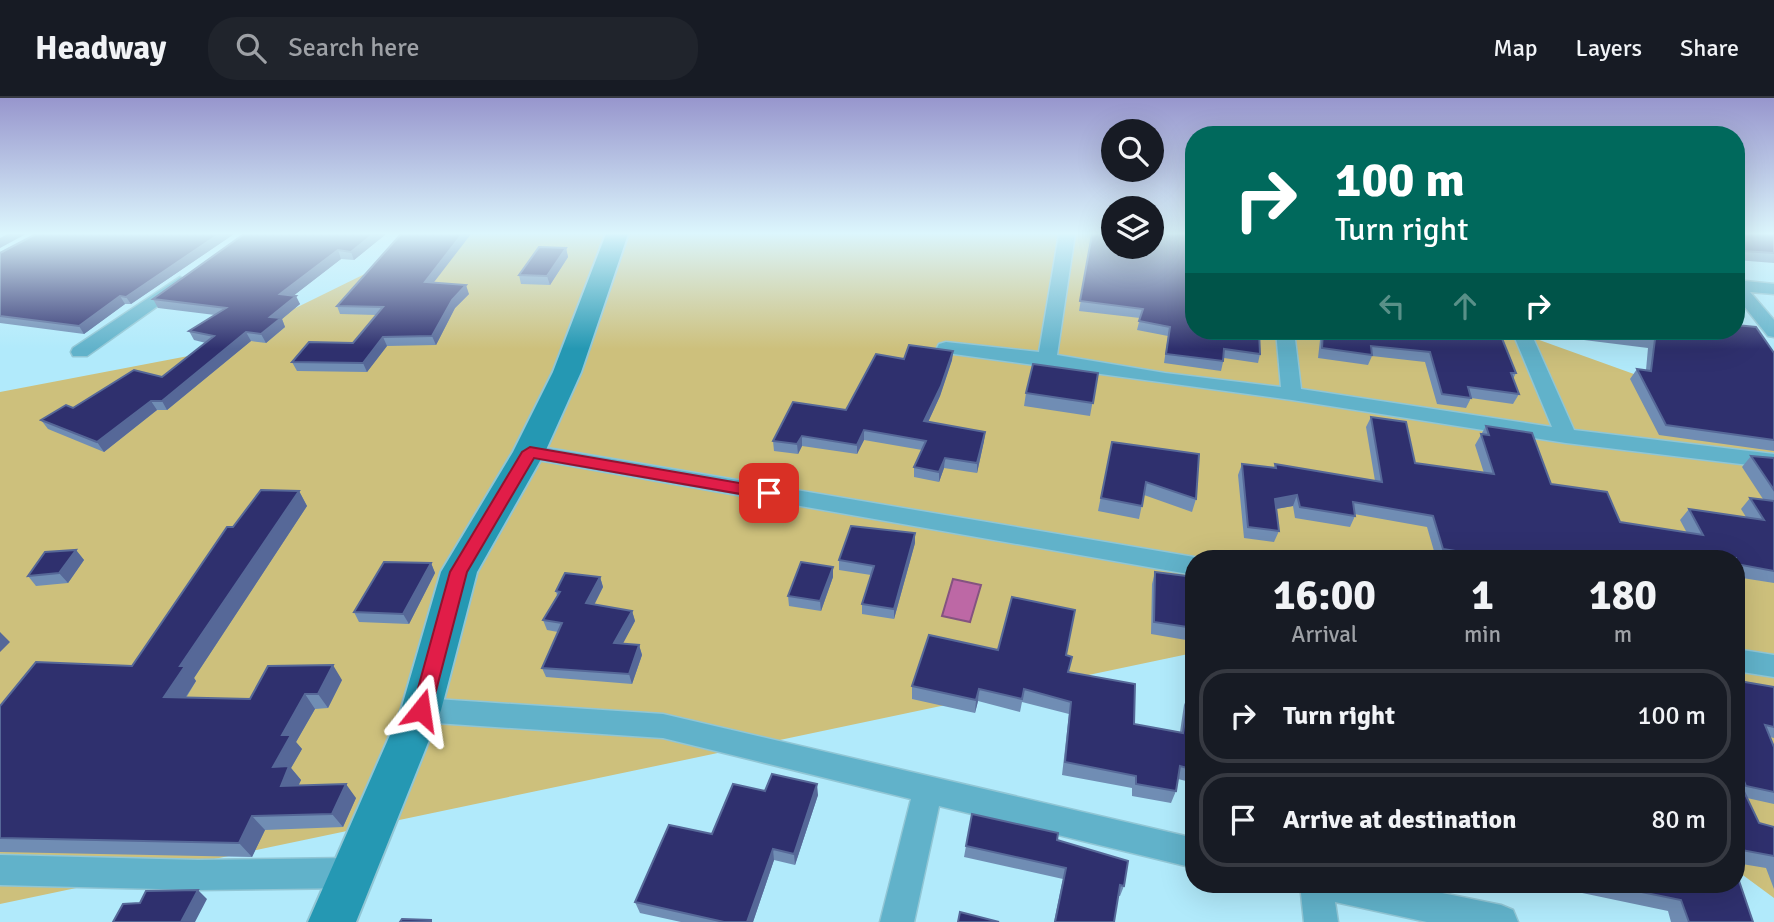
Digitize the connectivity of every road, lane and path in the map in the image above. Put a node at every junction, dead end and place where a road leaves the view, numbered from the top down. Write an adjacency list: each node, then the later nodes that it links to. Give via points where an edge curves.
1 (603, 272): 15 (street, via 567,373)
2 (1061, 272): 12 (street)
3 (192, 273): 11 (street)
4 (1745, 286): 5 (street)
5 (1774, 289)
6 (1745, 296): 7 (street)
7 (1774, 332)
8 (1286, 340): 13 (street)
9 (1525, 340): 14 (street)
10 (946, 348): 12 (street)
11 (79, 352)
12 (1046, 359): 13 (street)
13 (1292, 394): 14 (street)
14 (1566, 436): 16 (street)
15 (530, 452): 17 (street); 20 (street, via 459,572)
16 (1774, 461)
17 (1185, 564)
18 (1745, 661): 19 (street)
19 (1774, 666)
20 (421, 710): 21 (street, via 663,726); 24 (street)
21 (928, 790): 22 (street); 28 (street)
22 (1185, 851)
23 (0, 870): 24 (street)
24 (353, 873): 27 (street)
25 (1317, 893): 29 (street)
26 (1367, 893): 30 (street)
27 (332, 922)
28 (897, 922)
29 (1321, 922)
30 (1501, 922)

